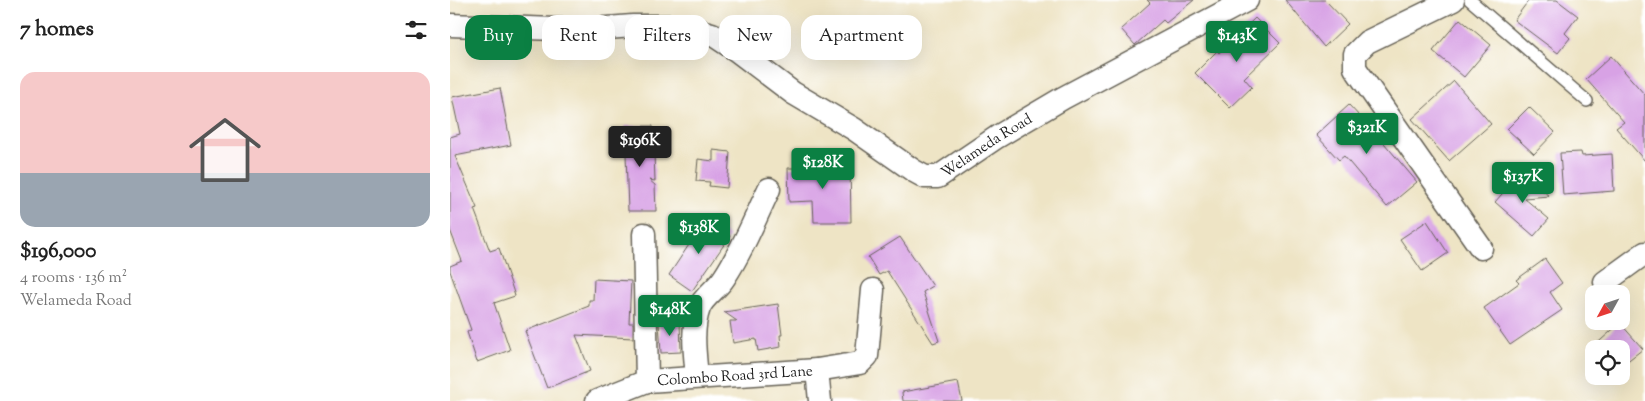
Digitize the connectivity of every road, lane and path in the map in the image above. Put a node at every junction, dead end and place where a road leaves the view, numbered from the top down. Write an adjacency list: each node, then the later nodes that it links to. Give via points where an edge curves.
1 (1247, 0): 4 (street, Welameda Road, via 1047,108 938,177 925,177 914,171 854,129 794,93 712,34 683,26 580,30)
2 (1453, 0): 8 (street, via 1367,42 1355,54 1355,68)
3 (1470, 0): 5 (lane)
4 (450, 25)
5 (1587, 101)
6 (769, 189): 13 (street, via 723,280 700,306 694,344)
7 (644, 234): 14 (street)
8 (1481, 248)
9 (1645, 253): 10 (street)
10 (1605, 282)
11 (873, 290): 12 (street, via 867,356 860,363)
12 (817, 370): 13 (street, Colombo Road 3rd Lane); 16 (street, Colombo Road 3rd Lane)
13 (697, 377): 14 (street, Colombo Road 3rd Lane)
14 (647, 381): 15 (street, Colombo Road 3rd Lane)
15 (597, 401)
16 (820, 401)

